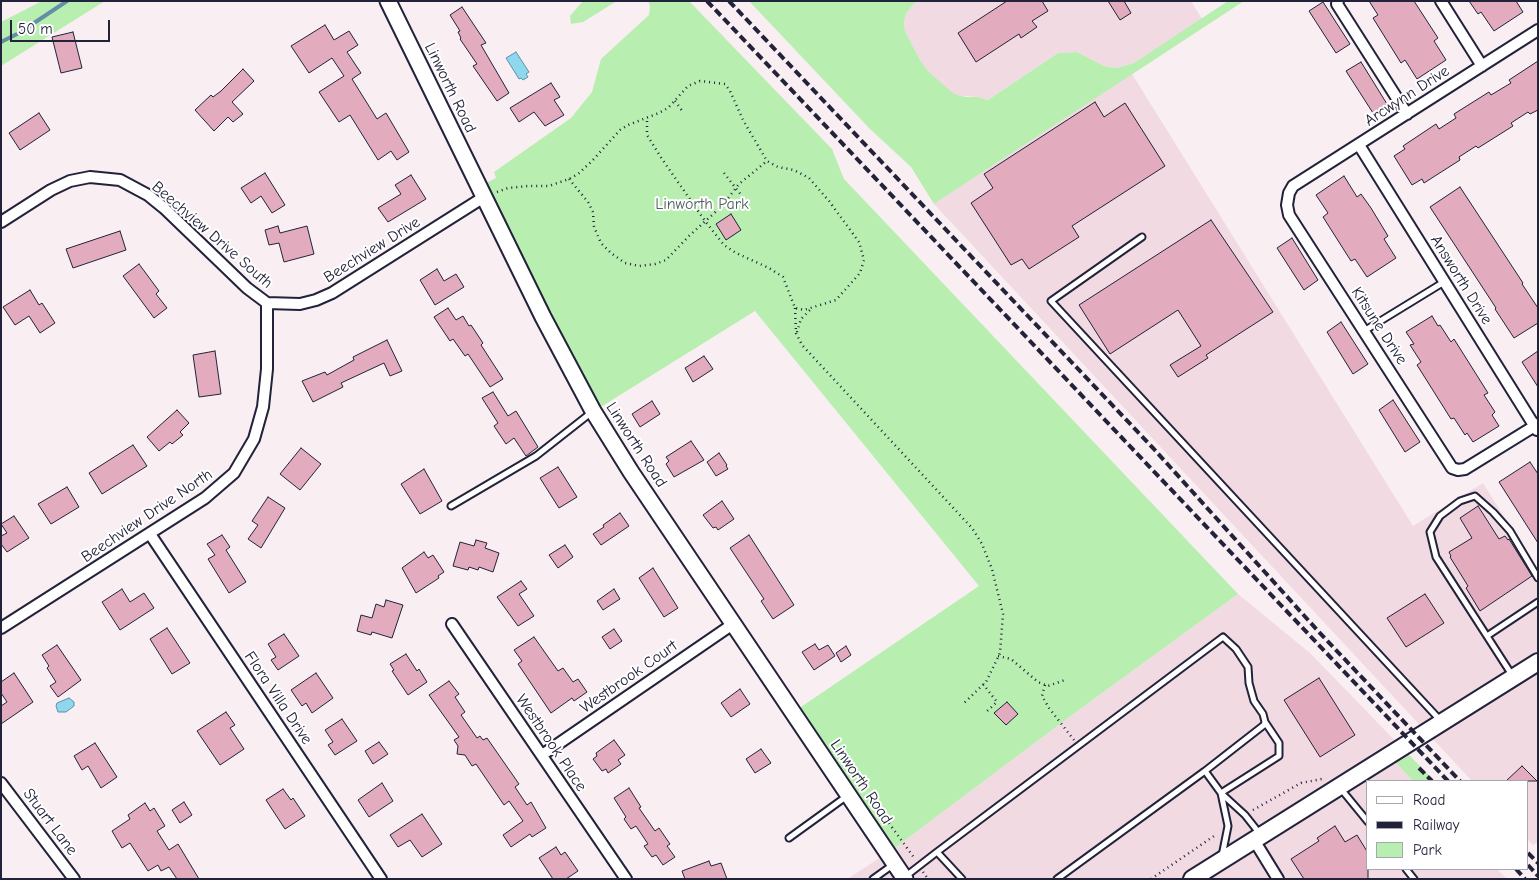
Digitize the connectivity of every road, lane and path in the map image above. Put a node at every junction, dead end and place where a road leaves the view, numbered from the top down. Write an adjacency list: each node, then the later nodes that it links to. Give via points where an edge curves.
1 (388, 1): 16 (main road, Linworth Road)
2 (1338, 1): 8 (street)
3 (1441, 1): 5 (street)
4 (1538, 30): 5 (street, Arcwynn Drive)
5 (1482, 66): 8 (street, Arcwynn Drive)
6 (674, 101): 7 (path); 9 (path, via 668,108); 11 (path, via 688,86 700,80 724,84)
7 (683, 112)
8 (1407, 114): 10 (street, Arcwynn Drive)
9 (647, 118): 13 (path, via 620,130 592,161); 18 (path, via 647,135)
10 (1359, 145): 14 (street, Arcwynn Drive); 21 (street, Answorth Drive)
11 (767, 162): 15 (path); 24 (path, via 808,178 863,251 860,273 849,287 836,300)
12 (724, 173): 15 (path)
13 (568, 179): 16 (path, via 548,186 508,188); 18 (path, via 588,202 601,243 625,262 639,266 666,260)
14 (1293, 186): 25 (street, Kitsune Drive, via 1288,194 1289,215)
15 (736, 188): 17 (path); 18 (path)
16 (484, 197): 22 (street, Beechview Drive, via 332,293 300,304); 27 (main road, Linworth Road)
17 (745, 200)
18 (705, 221): 23 (path, via 724,245 782,277)
19 (1, 222): 22 (street, Beechview Drive South, via 70,181 90,177 120,180 164,208 247,288)
20 (1142, 237): 46 (lane, via 1051,301)
21 (1444, 282): 25 (lane); 28 (street, Answorth Drive)
22 (267, 303): 30 (street, Beechview Drive North, via 267,369 263,407 254,439 234,473 205,498)
23 (795, 308): 24 (path); 26 (path)
24 (812, 308): 26 (path, via 801,319)
25 (1364, 331): 28 (street, Kitsune Drive, via 1452,468 1465,470)
26 (796, 333): 37 (path, via 802,345 972,528 992,569 1003,614)
27 (593, 412): 29 (lane, via 536,456); 34 (main road, Linworth Road)
28 (1537, 427)
29 (451, 506)
30 (150, 534): 35 (street, Beechview Drive North); 64 (street, Flora Villa Drive)
31 (1538, 578): 36 (lane, via 1510,531 1475,496 1460,501 1440,516 1430,532 1436,556)
32 (1538, 602): 36 (lane)
33 (452, 624): 48 (street, Westbrook Place)
34 (733, 624): 48 (street, Westbrook Court); 53 (main road, Linworth Road)
35 (1, 628)
36 (1486, 636): 39 (lane)
37 (998, 656): 41 (path); 42 (path, via 1010,659)
38 (1538, 662): 39 (main road)
39 (1513, 677): 46 (main road)
40 (1065, 680): 42 (path)
41 (983, 684): 43 (path); 44 (path, via 997,702)
42 (1045, 685): 47 (path, via 1042,696)
43 (963, 704)
44 (986, 712)
45 (1265, 722): 47 (lane, via 1254,701 1248,667 1223,637); 49 (lane); 52 (lane, via 1279,743 1279,756)
46 (1442, 722): 51 (main road)
47 (1078, 746): 58 (lane)
48 (542, 755): 65 (street, Westbrook Place)
49 (1204, 771): 52 (lane); 69 (lane)
50 (1, 783): 63 (street, Stuart Lane)
51 (1339, 786): 55 (lane); 57 (main road)
52 (1221, 793): 57 (lane, via 1245,815); 59 (lane, via 1228,826)
53 (848, 795): 56 (lane); 60 (main road, Linworth Road)
54 (886, 819): 61 (path)
55 (1366, 820)
56 (789, 838)
57 (1258, 838): 59 (main road); 71 (street)
58 (938, 852): 61 (lane); 68 (lane)
59 (1220, 861): 70 (main road)
60 (894, 863): 62 (main road, Linworth Road); 66 (lane)
61 (919, 866): 62 (lane); 67 (path)
62 (905, 878)
63 (74, 879)
64 (381, 879)
65 (626, 879)
66 (873, 879)
67 (928, 879)
68 (962, 879)
69 (1057, 879)
70 (1192, 879)
71 (1278, 879)

